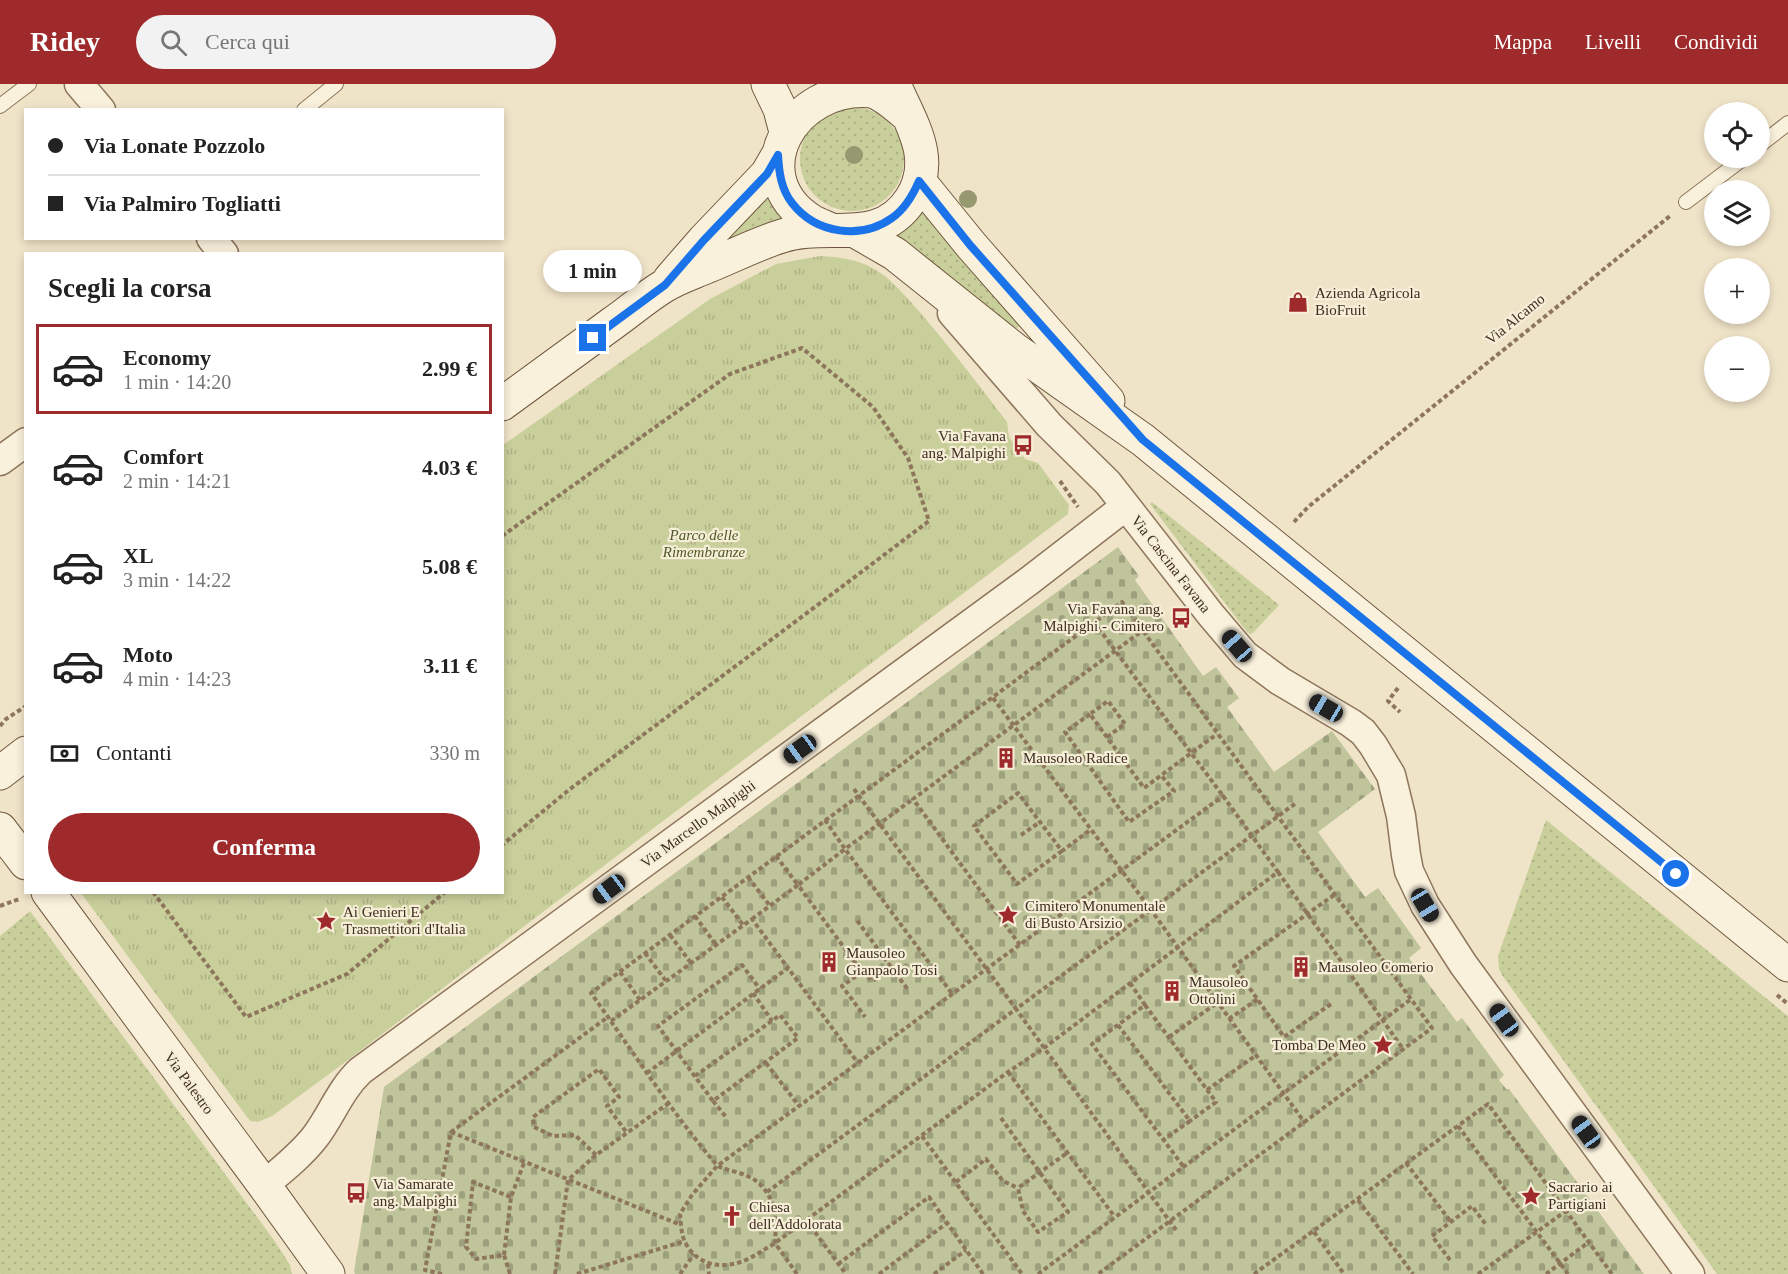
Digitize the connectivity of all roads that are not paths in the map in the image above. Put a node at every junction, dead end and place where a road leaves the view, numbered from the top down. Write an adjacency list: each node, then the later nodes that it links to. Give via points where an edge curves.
1 (29, 84): 7 (lane)
2 (79, 84): 8 (street)
3 (336, 84): 9 (lane)
4 (768, 84): 13 (street, via 780,109)
5 (894, 84): 10 (street)
6 (824, 86): 10 (street, via 855,86 874,91); 13 (street, via 795,112)
7 (0, 106)
8 (99, 108)
9 (306, 108)
10 (906, 114): 15 (street, via 922,148)
11 (1788, 123): 12 (lane)
12 (1770, 137)
13 (781, 141): 17 (street, via 780,180 792,202 810,220); 21 (street, via 767,174)
14 (1731, 168): 16 (lane)
15 (919, 181): 17 (street, via 911,199 894,218 875,228); 23 (street, via 970,245)
16 (1686, 202)
17 (844, 231): 20 (street, via 895,254); 21 (street, via 803,230 781,236)
18 (213, 240): 19 (street)
19 (222, 252)
20 (911, 266): 23 (street, via 1014,349); 26 (street, Via Cascina Favana, via 1049,425)
21 (665, 285): 22 (street)
22 (504, 403)
23 (1143, 440): 32 (street)
24 (24, 443): 25 (street)
25 (0, 461)
26 (1126, 506): 33 (street, Via Marcello Malpighi, via 1020,588 360,1071 315,1137); 35 (street, Via Cascina Favana, via 1245,655 1351,723 1374,745 1391,775 1410,871 1425,905 1470,974)
27 (24, 755): 28 (street)
28 (0, 773)
29 (0, 828): 30 (street)
30 (24, 860)
31 (49, 894): 33 (street, Via Palestro)
32 (1788, 965)
33 (264, 1185): 34 (street, Via Palestro)
34 (328, 1274)
35 (1690, 1274)

